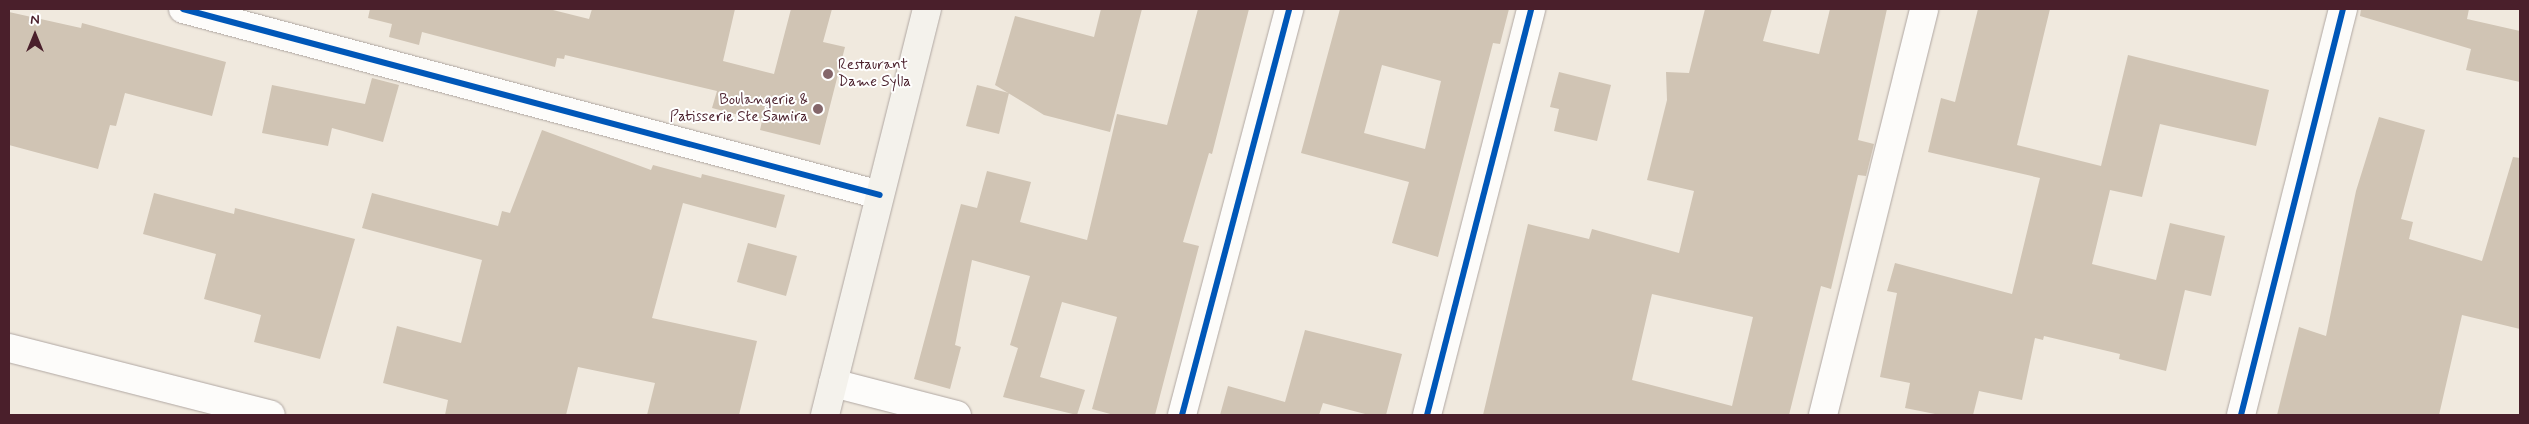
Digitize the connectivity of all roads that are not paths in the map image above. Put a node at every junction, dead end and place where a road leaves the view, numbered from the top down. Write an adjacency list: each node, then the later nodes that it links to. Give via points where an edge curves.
1 (183, 9): 7 (street)
2 (927, 9): 7 (street)
3 (1289, 9): 13 (street)
4 (1530, 9): 14 (street)
5 (1924, 9): 15 (street)
6 (2343, 9): 16 (street)
7 (880, 195): 9 (street)
8 (9, 348): 10 (street)
9 (833, 383): 11 (street); 12 (street)
10 (271, 415)
11 (824, 415)
12 (957, 415)
13 (1182, 415)
14 (1427, 415)
15 (1823, 415)
16 (2241, 415)

